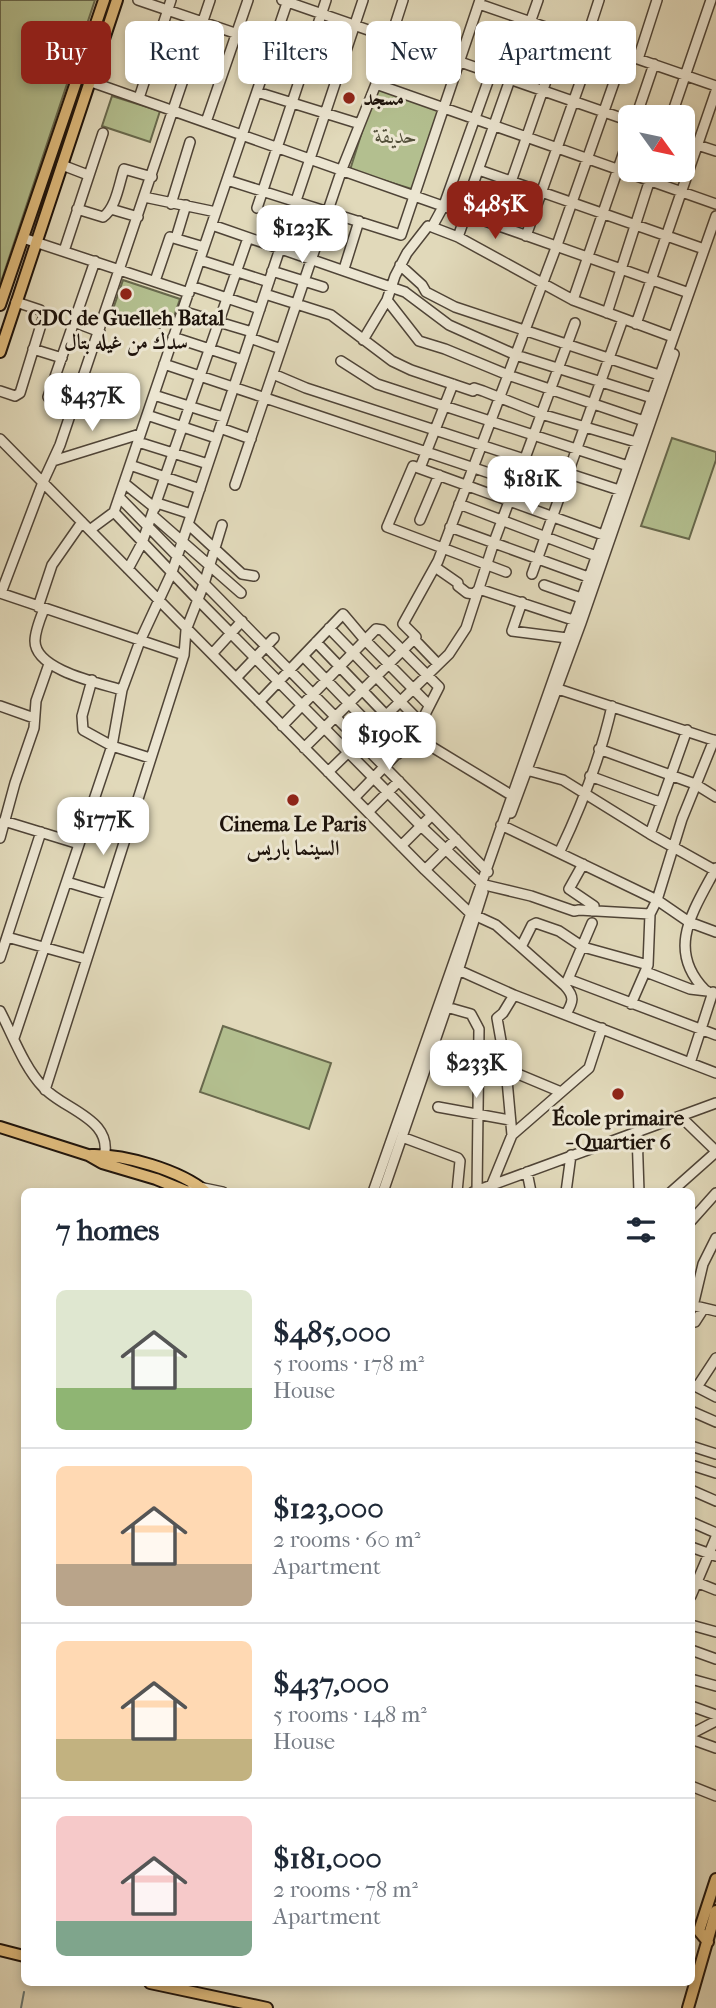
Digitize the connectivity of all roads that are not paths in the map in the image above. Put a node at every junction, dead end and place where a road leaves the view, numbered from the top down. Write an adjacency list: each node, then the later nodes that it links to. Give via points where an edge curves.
1 (104, 0): 18 (main road)
2 (117, 0): 19 (main road)
3 (141, 0): 16 (street)
4 (171, 0): 16 (street)
5 (211, 0): 21 (street)
6 (248, 0): 31 (street)
7 (327, 0): 17 (street)
8 (363, 0): 27 (street)
9 (403, 0): 24 (street)
10 (538, 0): 25 (street)
11 (599, 0): 26 (street)
12 (657, 0): 33 (street)
13 (711, 0): 35 (street)
14 (286, 1): 17 (street); 22 (street)
15 (480, 2): 25 (street); 32 (street)
16 (168, 10): 20 (street); 54 (street)
17 (322, 14): 23 (street); 27 (street)
18 (99, 21)
19 (108, 21)
20 (200, 21)
21 (203, 21)
22 (280, 21)
23 (320, 21)
24 (396, 21)
25 (530, 21)
26 (594, 21)
27 (354, 25): 29 (street); 30 (street)
28 (224, 29): 31 (street)
29 (366, 29)
30 (352, 31)
31 (236, 33): 65 (street)
32 (461, 56)
33 (638, 59): 34 (street)
34 (654, 64): 35 (street); 57 (street)
35 (685, 75): 51 (street); 58 (street)
36 (82, 84): 118 (main road)
37 (83, 84): 79 (main road)
38 (96, 84): 54 (street)
39 (183, 84): 60 (street)
40 (260, 84): 53 (street)
41 (298, 84): 56 (street)
42 (335, 84): 62 (street)
43 (376, 84): 59 (street); 66 (street)
44 (452, 84): 59 (street)
45 (487, 84): 64 (street)
46 (507, 84): 67 (street)
47 (523, 84): 52 (street)
48 (544, 84): 52 (street)
49 (578, 84): 55 (street)
50 (614, 84): 61 (street)
51 (716, 88): 73 (street)
52 (542, 91): 55 (street); 70 (street)
53 (257, 92): 56 (street); 69 (street)
54 (139, 98): 60 (street)
55 (573, 102): 61 (street); 75 (street)
56 (292, 103): 62 (street); 74 (street)
57 (640, 105)
58 (675, 105)
59 (444, 108): 64 (street); 92 (street)
60 (174, 111): 65 (street); 84 (street)
61 (604, 112): 63 (street); 78 (street)
62 (325, 113): 66 (street); 77 (street)
63 (618, 117)
64 (475, 119): 67 (street); 99 (street)
65 (206, 122): 69 (street)
66 (360, 124): 80 (street)
67 (494, 125): 70 (street); 82 (street)
68 (103, 133): 83 (street)
69 (242, 135): 74 (street); 85 (street)
70 (526, 137): 75 (street); 86 (street)
71 (190, 142): 96 (street)
72 (695, 144): 73 (street)
73 (698, 145): 76 (street); 90 (street)
74 (277, 147): 77 (street); 89 (street)
75 (557, 148): 78 (street); 91 (street)
76 (716, 151)
77 (310, 158): 80 (street); 94 (street)
78 (587, 158): 81 (street); 95 (street)
79 (62, 165): 83 (street); 121 (main road)
80 (342, 169): 92 (street); 104 (street)
81 (618, 169): 105 (street)
82 (479, 170): 86 (street); 106 (street)
83 (88, 175): 101 (street)
84 (152, 177): 93 (street); 102 (street, via 124,169)
85 (227, 180): 89 (street); 103 (street)
86 (511, 181): 91 (street); 112 (street)
87 (648, 182): 110 (street)
88 (655, 182): 90 (street)
89 (262, 191): 94 (street); 100 (street)
90 (681, 191): 97 (street); 116 (street)
91 (542, 192): 95 (street); 115 (street)
92 (414, 194): 99 (street); 109 (street, via 401,235)
93 (144, 197): 96 (street); 108 (street)
94 (296, 201): 104 (street); 124 (street)
95 (572, 203): 105 (street); 122 (street)
96 (171, 204): 98 (street)
97 (716, 204)
98 (186, 205): 103 (street); 119 (street)
99 (444, 205): 106 (street); 113 (street)
100 (257, 208)
101 (77, 209): 102 (street, via 103,217); 126 (street)
102 (111, 209): 108 (street)
103 (216, 212): 111 (street)
104 (327, 212): 109 (street); 129 (street)
105 (603, 213): 110 (street); 127 (street)
106 (465, 214): 112 (street); 117 (street)
107 (716, 216): 125 (street)
108 (138, 218): 134 (street)
109 (359, 221): 132 (street)
110 (634, 224): 116 (street); 133 (street)
111 (212, 225): 120 (street); 123 (street)
112 (496, 225): 115 (street)
113 (432, 227): 117 (street); 131 (street, via 412,244)
114 (716, 234): 182 (street)
115 (526, 236): 122 (street)
116 (666, 236): 125 (street); 137 (street)
117 (458, 237): 141 (street)
118 (23, 238): 121 (street); 152 (main road)
119 (176, 238): 123 (street); 138 (street, via 170,237)
120 (248, 238): 124 (street); 136 (street)
121 (36, 242): 126 (street); 150 (main road)
122 (557, 245): 127 (street); 141 (street)
123 (204, 247): 128 (street)
124 (280, 248): 129 (street); 135 (street)
125 (704, 249): 145 (street)
126 (64, 251): 130 (street)
127 (588, 258): 133 (street); 149 (street)
128 (200, 260): 136 (street); 144 (street)
129 (311, 260): 132 (street); 139 (street)
130 (95, 261): 134 (street); 157 (street)
131 (400, 265): 143 (street); 161 (street, via 426,292)
132 (344, 269): 143 (street)
133 (621, 269): 137 (street); 155 (street)
134 (120, 270): 138 (street); 162 (street)
135 (272, 271): 139 (street); 140 (street)
136 (236, 272): 140 (street); 147 (street)
137 (651, 279): 145 (street); 160 (street)
138 (155, 281): 144 (street)
139 (304, 281): 142 (street); 151 (street)
140 (269, 282): 146 (street)
141 (542, 282): 149 (street); 161 (street)
142 (323, 287)
143 (391, 287): 148 (street); 172 (street, via 405,292 449,326)
144 (190, 290): 147 (street); 154 (street)
145 (689, 293): 165 (street)
146 (265, 294): 151 (street); 153 (street)
147 (227, 298): 153 (street); 158 (street)
148 (387, 300): 166 (street); 180 (street, via 419,341)
149 (573, 300): 155 (street)
150 (16, 302): 167 (main road); 170 (street, via 43,312)
151 (296, 303): 166 (street, via 331,315); 169 (street)
152 (0, 305)
153 (260, 309): 163 (street)
154 (182, 311): 158 (street); 164 (street)
155 (607, 313): 156 (street)
156 (623, 319): 160 (street); 175 (street)
157 (74, 322): 162 (street); 173 (street)
158 (218, 323): 163 (street); 171 (street)
159 (575, 323): 168 (street)
160 (636, 324): 165 (street)
161 (525, 331): 168 (street); 172 (street)
162 (100, 332): 194 (street)
163 (251, 335): 169 (street); 174 (street)
164 (173, 337): 171 (street); 177 (street)
165 (673, 337): 182 (street)
166 (363, 340): 184 (street, via 392,361)
167 (1, 345)
168 (568, 346): 175 (street); 178 (street)
169 (281, 348): 179 (street)
170 (33, 349): 173 (street); 187 (street, via 20,393)
171 (210, 349): 174 (street); 181 (street)
172 (516, 355): 178 (street); 180 (street)
173 (62, 358): 194 (street, via 48,397)
174 (243, 360): 185 (street)
175 (609, 360): 182 (street); 183 (street)
176 (341, 361): 193 (street, via 377,384)
177 (164, 363): 181 (street); 188 (street)
178 (558, 368): 183 (street); 186 (street)
179 (273, 374): 189 (street); 204 (street)
180 (508, 375): 186 (street); 190 (street)
181 (200, 376): 185 (street); 195 (street)
182 (663, 376): 191 (street); 277 (street)
183 (600, 382): 191 (street); 192 (street)
184 (453, 384): 190 (street); 193 (street)
185 (233, 387): 189 (street); 198 (street)
186 (550, 390): 192 (street); 196 (street)
187 (0, 391)
188 (154, 395): 195 (street); 197 (street)
189 (265, 396): 209 (street); 213 (street)
190 (500, 398): 196 (street); 200 (street)
191 (652, 398): 199 (street)
192 (592, 404): 199 (street); 202 (street)
193 (444, 406): 200 (street); 204 (street)
194 (72, 408): 216 (street)
195 (189, 408): 198 (street); 201 (street)
196 (541, 414): 202 (street); 205 (street)
197 (147, 415): 201 (street); 206 (street)
198 (223, 417): 203 (street)
199 (644, 421): 210 (street)
200 (491, 422): 205 (street); 211 (street)
201 (183, 426): 207 (street); 214 (street)
202 (585, 427): 210 (street); 212 (street)
203 (220, 428): 207 (street); 209 (street)
204 (434, 429): 211 (street); 213 (street)
205 (533, 435): 212 (street); 215 (street)
206 (139, 438): 214 (street); 216 (street); 217 (street)
207 (216, 438): 218 (street)
208 (0, 439): 225 (street)
209 (251, 439): 228 (street)
210 (636, 442): 219 (street)
211 (482, 444): 215 (street); 221 (street)
212 (576, 450): 219 (street); 222 (street)
213 (426, 451): 220 (street); 221 (street)
214 (173, 454): 218 (street); 224 (street)
215 (525, 458): 222 (street); 226 (street)
216 (53, 461): 225 (street)
217 (130, 464): 224 (street); 227 (street)
218 (208, 464): 230 (street)
219 (628, 466): 231 (street)
220 (420, 468): 223 (street); 252 (street, via 413,466 387,527)
221 (473, 468): 226 (street); 229 (street)
222 (566, 474): 231 (street); 238 (street)
223 (439, 475): 229 (street); 239 (street)
224 (165, 478): 230 (street); 235 (street)
225 (43, 482): 241 (street); 269 (street)
226 (516, 482): 233 (street)
227 (124, 483): 232 (street); 235 (street)
228 (235, 485)
229 (466, 485): 233 (street); 234 (street)
230 (200, 489): 237 (street)
231 (620, 490): 247 (street)
232 (119, 497): 236 (street); 244 (street)
233 (510, 501): 238 (street); 240 (street)
234 (459, 504): 240 (street); 245 (street)
235 (155, 508): 237 (street); 244 (street); 249 (street)
236 (114, 512): 246 (street); 251 (street)
237 (191, 514): 242 (street)
238 (552, 516): 247 (street); 248 (street)
239 (420, 520)
240 (504, 520): 248 (street); 250 (street)
241 (82, 522): 246 (street); 275 (street, via 52,565)
242 (188, 524): 249 (street); 253 (street)
243 (222, 525): 253 (street)
244 (148, 526): 251 (street); 254 (street)
245 (450, 527): 250 (street); 252 (street)
246 (91, 529): 260 (street)
247 (603, 535): 255 (street)
248 (544, 537): 255 (street); 256 (street)
249 (183, 539): 254 (street); 258 (street)
250 (494, 542): 256 (street); 257 (street)
251 (142, 544): 260 (street); 261 (street)
252 (443, 548): 257 (street); 259 (street)
253 (215, 549): 258 (street); 264 (street, via 242,574)
254 (177, 555): 261 (street); 266 (street)
255 (596, 556): 265 (street)
256 (537, 558): 263 (street); 265 (street)
257 (486, 565): 262 (street); 268 (street)
258 (209, 566): 266 (street); 270 (street)
259 (435, 567): 268 (street, via 467,593); 283 (street, via 403,624)
260 (128, 569): 273 (street)
261 (172, 572): 272 (street); 273 (street)
262 (506, 572)
263 (532, 574)
264 (254, 576)
265 (589, 578): 271 (street)
266 (204, 584): 272 (street); 276 (street)
267 (544, 585): 271 (street)
268 (479, 589): 274 (street); 296 (street, via 466,628)
269 (0, 593): 275 (street)
270 (241, 593)
271 (581, 598): 277 (street)
272 (198, 600): 279 (street); 280 (street)
273 (159, 601): 279 (street); 285 (street)
274 (522, 602): 277 (street); 282 (street, via 512,631)
275 (41, 608): 285 (street); 294 (street, via 34,639)
276 (242, 621): 280 (street); 287 (street)
277 (577, 622): 282 (street); 305 (street)
278 (329, 628): 284 (street, via 343,614); 286 (street); 289 (street)
279 (186, 630): 290 (street); 291 (street)
280 (231, 633): 290 (street); 293 (street)
281 (274, 638): 287 (street)
282 (567, 638): 305 (street)
283 (414, 639): 288 (street); 296 (street)
284 (365, 640): 288 (street, via 378,628); 289 (street); 295 (street)
285 (141, 642): 291 (street); 306 (street)
286 (316, 642): 292 (street); 297 (street)
287 (266, 646): 293 (street); 298 (street)
288 (402, 651): 295 (street); 299 (street)
289 (352, 653): 297 (street); 300 (street)
290 (212, 654): 301 (street)
291 (184, 655): 333 (street)
292 (303, 656): 298 (street); 303 (street)
293 (254, 657): 301 (street); 304 (street)
294 (49, 664): 302 (street); 319 (street)
295 (389, 664): 300 (street); 307 (street)
296 (438, 664): 299 (street)
297 (339, 666): 303 (street); 308 (street)
298 (290, 670): 304 (street); 309 (street)
299 (428, 675): 307 (street); 314 (street, via 439,687)
300 (376, 677): 308 (street); 311 (street)
301 (236, 678): 310 (street)
302 (92, 680): 306 (street); 328 (street, via 83,730)
303 (327, 680): 309 (street); 312 (street)
304 (279, 681): 310 (street); 313 (street)
305 (554, 687): 316 (street); 335 (street)
306 (122, 690): 328 (street)
307 (414, 690): 311 (street); 314 (street)
308 (363, 691): 312 (street); 317 (street)
309 (313, 693): 313 (street); 318 (street)
310 (259, 702): 321 (street)
311 (400, 702): 317 (street); 320 (street)
312 (349, 704): 318 (street); 323 (street)
313 (302, 705): 321 (street); 322 (street)
314 (429, 705): 320 (street)
315 (0, 706): 319 (street)
316 (612, 706): 324 (street); 330 (street)
317 (386, 715): 323 (street); 325 (street)
318 (336, 717): 322 (street); 326 (street)
319 (34, 718): 350 (street)
320 (422, 724): 325 (street)
321 (282, 726): 329 (street)
322 (325, 728): 329 (street); 331 (street)
323 (373, 728): 326 (street); 332 (street)
324 (687, 730): 327 (street); 337 (street)
325 (412, 738): 332 (street); 344 (street)
326 (360, 741): 331 (street); 334 (street)
327 (715, 741): 341 (street)
328 (112, 746): 333 (street); 357 (street)
329 (304, 748): 336 (street)
330 (599, 749): 337 (street); 338 (street)
331 (349, 752): 336 (street); 339 (street)
332 (398, 754): 334 (street)
333 (150, 758): 368 (street)
334 (385, 767): 339 (street); 340 (street)
335 (524, 769): 343 (street, via 563,780); 344 (street); 352 (street)
336 (328, 772): 346 (street)
337 (671, 775): 341 (street); 347 (street)
338 (590, 776): 343 (street); 347 (street)
339 (374, 777): 342 (street); 346 (street)
340 (399, 781): 342 (street); 349 (street)
341 (695, 784): 345 (street); 359 (street)
342 (388, 793): 348 (street); 351 (street)
343 (584, 793): 354 (street); 361 (street)
344 (511, 795): 352 (street)
345 (716, 797)
346 (354, 798): 348 (street)
347 (660, 802): 354 (street)
348 (368, 812): 358 (street)
349 (432, 815): 351 (street); 356 (street)
350 (4, 821): 353 (street); 355 (street)
351 (421, 826): 358 (street); 360 (street)
352 (504, 826): 361 (street); 365 (street)
353 (41, 832): 357 (street); 376 (street)
354 (650, 834): 359 (street)
355 (0, 838)
356 (456, 839): 360 (street); 365 (street)
357 (79, 844): 366 (street)
358 (401, 846): 363 (street)
359 (672, 847): 364 (street); 369 (street)
360 (445, 850): 363 (street); 367 (street)
361 (560, 851): 362 (street)
362 (583, 864): 369 (street); 370 (street, via 569,888 594,906)
363 (425, 870): 372 (street)
364 (716, 870): 373 (street)
365 (487, 871): 367 (street)
366 (67, 882): 368 (street); 377 (street)
367 (483, 884): 370 (street, via 574,911); 372 (street)
368 (107, 894): 381 (street)
369 (657, 900): 371 (street); 373 (street)
370 (592, 911): 371 (street)
371 (650, 914): 383 (street)
372 (473, 915): 378 (street, via 496,925); 382 (street)
373 (689, 922): 375 (street); 385 (street, via 686,960 693,975)
374 (592, 923): 379 (street)
375 (716, 932)
376 (7, 937): 377 (street); 380 (street)
377 (43, 947): 381 (street); 394 (street)
378 (522, 947): 379 (street, via 536,923); 384 (street)
379 (583, 947): 383 (street); 384 (street)
380 (0, 958)
381 (86, 959): 398 (street)
382 (455, 969): 386 (street); 388 (street)
383 (647, 969): 385 (street, via 690,989); 387 (street)
384 (567, 983): 387 (street); 390 (street, via 573,1002)
385 (711, 991): 392 (street)
386 (514, 995): 390 (street); 396 (street, via 497,1018)
387 (631, 1004): 392 (street)
388 (442, 1006): 402 (street, via 471,1014 479,1029); 403 (street)
389 (0, 1011): 394 (street)
390 (566, 1014): 391 (street)
391 (602, 1028): 395 (street); 399 (street, via 589,1068)
392 (702, 1030): 393 (street); 395 (street)
393 (716, 1035)
394 (14, 1038): 398 (street)
395 (690, 1063): 397 (street)
396 (506, 1069): 399 (street); 405 (street)
397 (716, 1073)
398 (45, 1090): 412 (street, via 95,1124 103,1140)
399 (561, 1092): 408 (street)
400 (716, 1103): 404 (street)
401 (438, 1107): 402 (street)
402 (478, 1116): 405 (street); 420 (street)
403 (404, 1117): 409 (street); 417 (street)
404 (681, 1117): 407 (street); 410 (street)
405 (510, 1120): 408 (street)
406 (0, 1127): 412 (main road)
407 (637, 1132): 411 (street); 424 (street)
408 (512, 1135): 414 (street)
409 (402, 1137): 418 (street); 419 (street, via 458,1158)
410 (716, 1151): 425 (street)
411 (571, 1155): 413 (street); 423 (street)
412 (104, 1158): 415 (main road); 416 (main road, via 156,1167)
413 (527, 1172): 414 (street); 422 (street)
414 (492, 1184): 421 (street)
415 (177, 1188)
416 (200, 1188)
417 (375, 1188)
418 (384, 1188)
419 (457, 1188)
420 (476, 1188)
421 (483, 1188)
422 (530, 1188)
423 (567, 1188)
424 (640, 1188)
425 (675, 1188)
426 (716, 1193): 427 (street)
427 (695, 1217)
428 (716, 1238): 429 (street)
429 (695, 1295)
430 (695, 1306): 431 (street)
431 (704, 1308): 432 (street); 433 (street)
432 (716, 1311)
433 (695, 1322)
434 (716, 1358): 435 (street)
435 (695, 1385)
436 (695, 1386): 437 (street)
437 (716, 1397)
438 (695, 1413): 439 (street)
439 (716, 1422)
440 (695, 1447): 441 (street)
441 (716, 1454)
442 (695, 1466): 443 (street)
443 (716, 1473)
444 (695, 1492): 445 (street)
445 (716, 1501)
446 (695, 1524): 447 (street)
447 (716, 1535): 449 (street)
448 (695, 1549): 449 (street)
449 (712, 1555): 450 (street)
450 (695, 1580)
451 (695, 1582): 452 (street)
452 (716, 1590)
453 (695, 1626): 454 (street)
454 (716, 1632)
455 (695, 1651): 456 (street)
456 (716, 1659)
457 (695, 1680): 458 (street)
458 (716, 1686)
459 (695, 1707): 460 (street)
460 (716, 1715)
461 (716, 1721): 462 (street)
462 (695, 1734)
463 (695, 1739): 464 (street)
464 (716, 1748)
465 (695, 1788): 466 (street)
466 (716, 1796)
467 (716, 1879): 469 (main road)
468 (716, 1911): 469 (main road)
469 (704, 1936): 472 (main road)
470 (0, 1950): 471 (main road)
471 (21, 1955)
472 (695, 1976)
473 (164, 1986): 475 (main road)
474 (693, 1986): 476 (main road)
475 (267, 2008)
476 (688, 2008)

